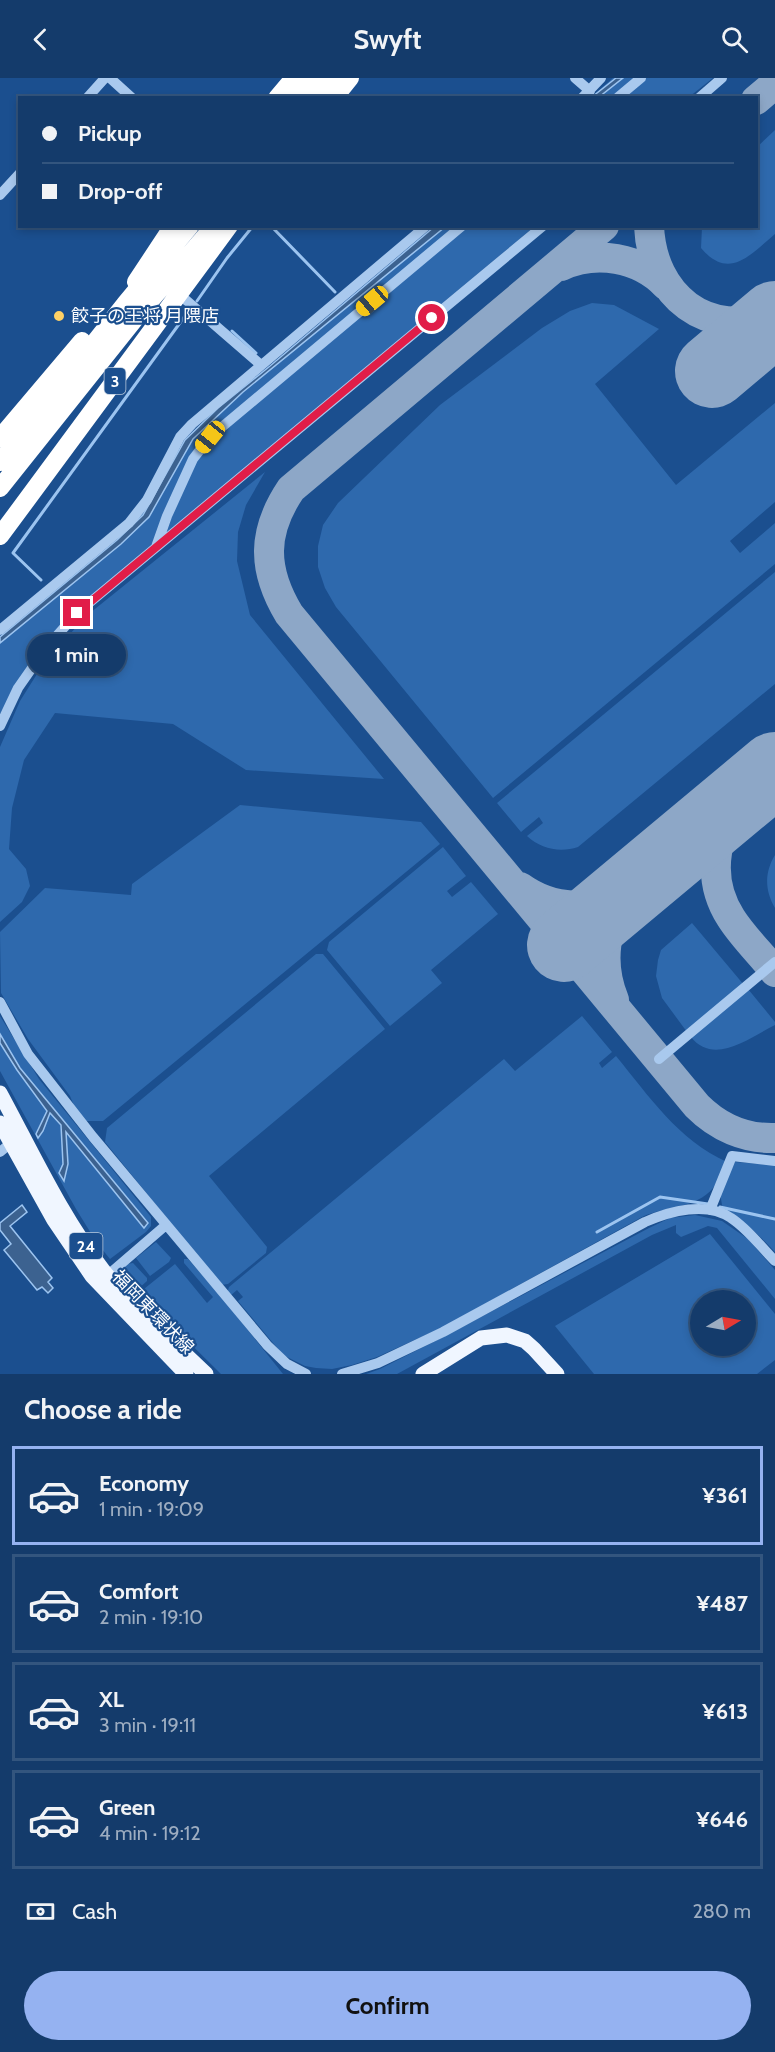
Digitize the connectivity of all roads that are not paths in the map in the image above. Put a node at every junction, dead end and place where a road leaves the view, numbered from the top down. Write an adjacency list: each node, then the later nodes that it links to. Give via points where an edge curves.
1 (105, 78): 12 (street)
2 (110, 78): 13 (street)
3 (296, 78): 14 (highway); 15 (highway)
4 (314, 78): 16 (highway)
5 (334, 78): 17 (highway)
6 (350, 78): 18 (highway)
7 (575, 78): 11 (street)
8 (601, 78): 11 (street)
9 (640, 78): 19 (street)
10 (722, 78): 20 (street)
11 (586, 94)
12 (89, 96)
13 (130, 96)
14 (279, 96)
15 (283, 96)
16 (300, 96)
17 (320, 96)
18 (336, 96)
19 (619, 96)
20 (701, 96)
21 (18, 175): 22 (street)
22 (0, 195)
23 (166, 228): 33 (highway, bridge, via 146,257)
24 (172, 228): 33 (highway, bridge)
25 (172, 228): 36 (highway)
26 (188, 228): 38 (highway)
27 (212, 228): 39 (highway)
28 (222, 228): 40 (highway)
29 (228, 228): 34 (highway, 3)
30 (424, 228): 35 (street)
31 (460, 228): 42 (street, via 210,437 193,459)
32 (541, 228): 42 (street)
33 (136, 282): 37 (highway, via 62,382)
34 (179, 294): 35 (street); 41 (highway, 3)
35 (261, 365): 43 (street, via 180,437 161,477 129,523)
36 (0, 438)
37 (0, 453)
38 (0, 462)
39 (0, 488)
40 (0, 517)
41 (0, 536)
42 (156, 547): 44 (street, via 77,613 46,648 18,688)
43 (0, 630)
44 (0, 726)
45 (775, 962): 47 (street)
46 (1, 1007): 53 (street, via 28,1054)
47 (659, 1059)
48 (0, 1093): 55 (main road, 24, via 66,1215)
49 (0, 1123): 50 (main road, 福岡東環状線 / 24)
50 (5, 1147): 57 (main road, 福岡東環状線 / 24, via 92,1276)
51 (775, 1161): 52 (street, via 732,1156)
52 (710, 1210): 54 (street, via 731,1218); 61 (street, via 658,1216 443,1332 378,1363)
53 (166, 1225): 55 (street); 56 (street)
54 (775, 1261)
55 (108, 1275): 58 (main road, 24)
56 (267, 1345): 59 (street); 60 (street, via 287,1364)
57 (186, 1374)
58 (206, 1374)
59 (289, 1374)
60 (306, 1374)
61 (342, 1374)
62 (423, 1374): 63 (main road, via 482,1338 507,1335 530,1345)
63 (557, 1374)

